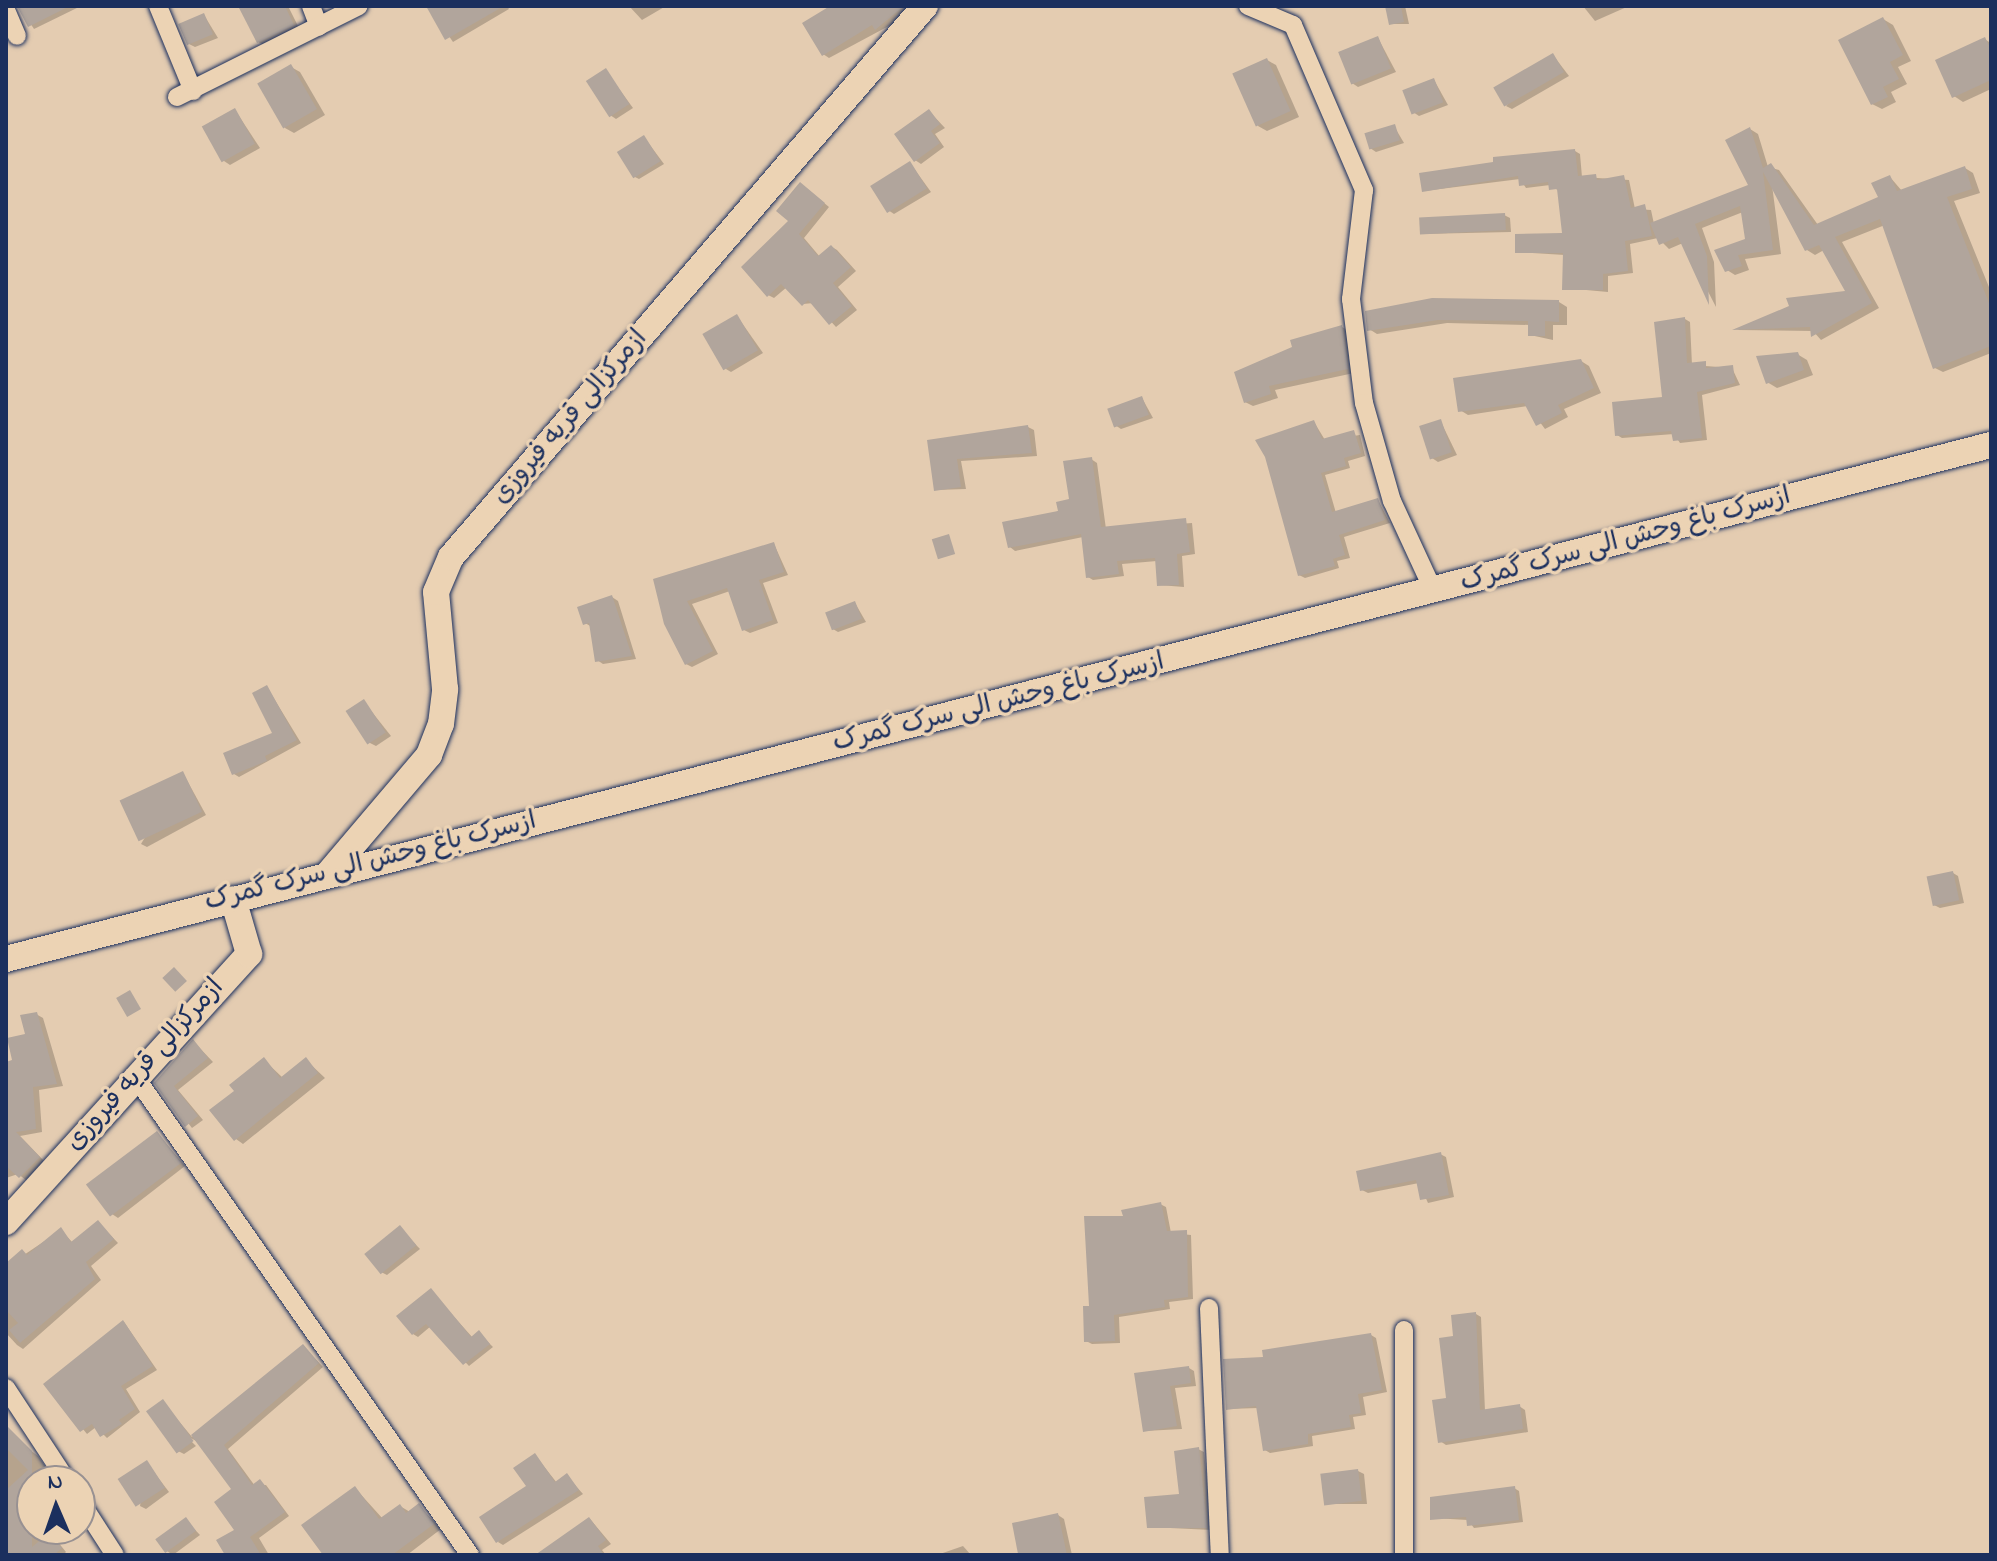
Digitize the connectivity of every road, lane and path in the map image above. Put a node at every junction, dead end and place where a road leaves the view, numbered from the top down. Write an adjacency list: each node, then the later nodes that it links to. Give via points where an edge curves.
1 (158, 6): 7 (street, via 185,94)
2 (311, 6): 7 (street)
3 (359, 6): 7 (street)
4 (925, 6): 11 (main road, ازمرکزالی قریه فیروزی, via 451,557 436,592 445,689 441,724 429,755)
5 (1248, 6): 10 (street, via 1293,25 1364,190 1351,299 1362,389 1392,501)
6 (6, 10): 8 (street)
7 (319, 27)
8 (17, 36)
9 (1991, 445): 10 (main road, ازسرک باغ وحش الی سرک گمرک)
10 (1434, 592): 11 (main road, ازسرک باغ وحش الی سرک گمرک)
11 (329, 873): 12 (main road, ازسرک باغ وحش الی سرک گمرک)
12 (233, 899): 13 (main road, ازسرک باغ وحش الی سرک گمرک); 14 (main road, ازمرکزالی قریه فیروزی, via 249,954)
13 (6, 959)
14 (134, 1075): 15 (main road, ازمرکزالی قریه فیروزی); 22 (street)
15 (6, 1222)
16 (1209, 1308): 23 (street)
17 (1404, 1330): 24 (street)
18 (6, 1388): 19 (street)
19 (57, 1465)
20 (96, 1526): 21 (street)
21 (115, 1555)
22 (470, 1555)
23 (1220, 1555)
24 (1404, 1555)

